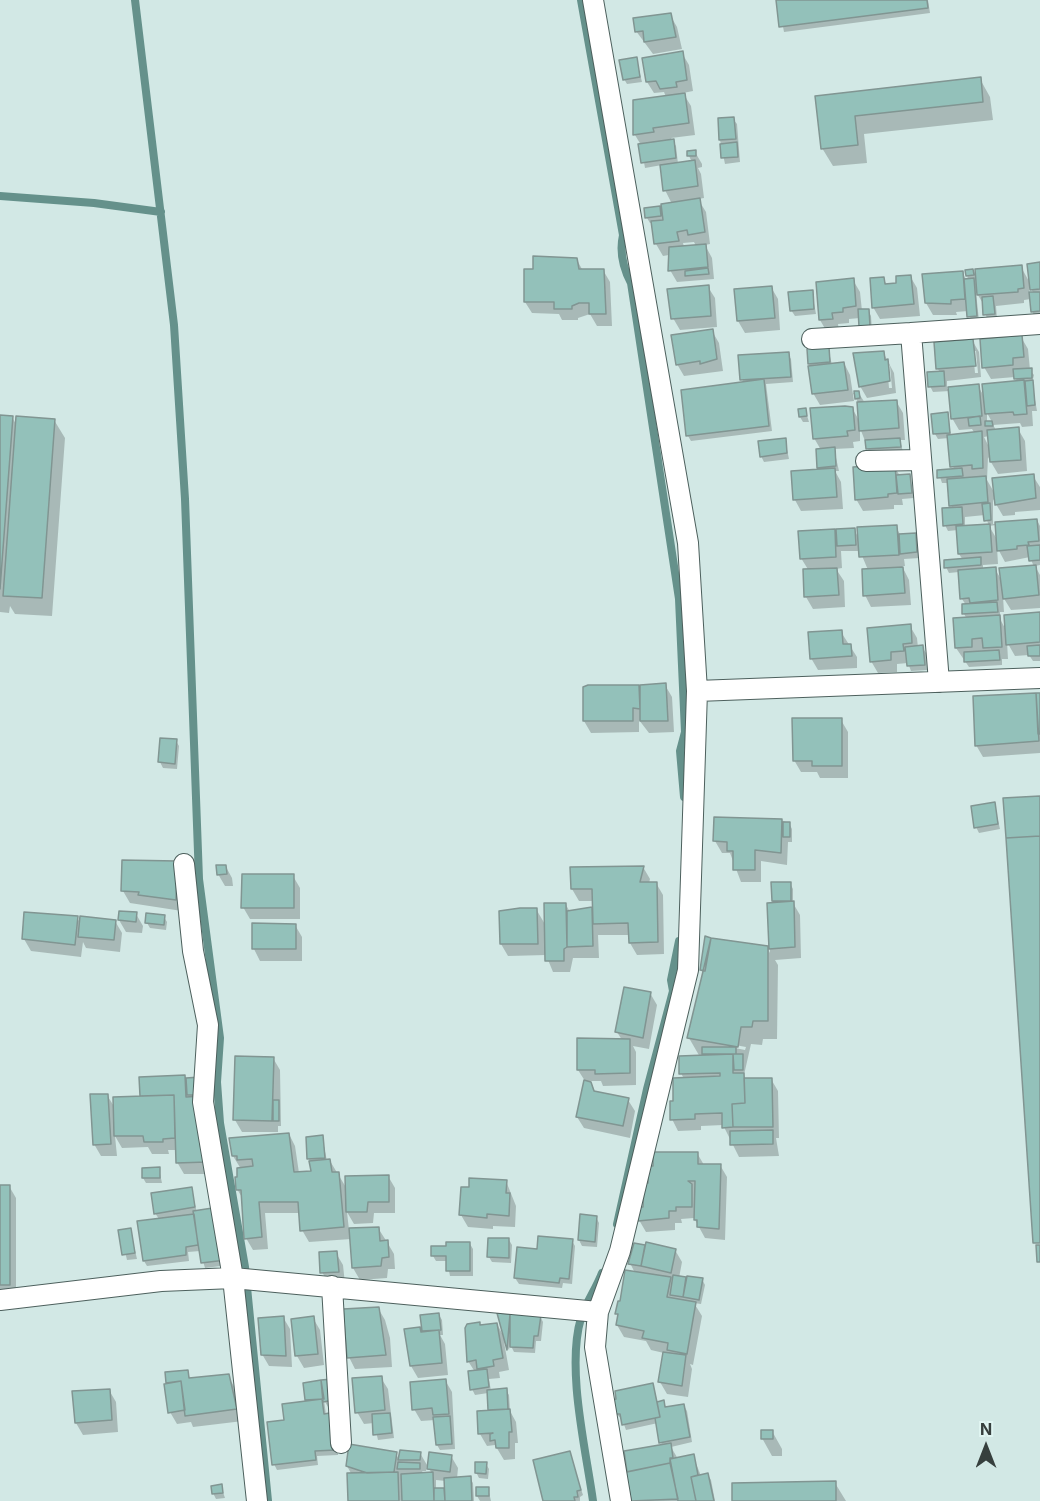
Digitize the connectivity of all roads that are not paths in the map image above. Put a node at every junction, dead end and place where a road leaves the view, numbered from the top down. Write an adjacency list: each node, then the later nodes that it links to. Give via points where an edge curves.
1 (593, 0): 9 (street, via 688,543)
2 (1040, 324): 3 (street)
3 (911, 333): 4 (street); 5 (street)
4 (812, 339)
5 (921, 460): 6 (street); 8 (street)
6 (866, 461)
7 (1040, 678): 8 (street)
8 (939, 682): 9 (street)
9 (697, 691): 14 (street, via 688,970 620,1251)
10 (184, 864): 11 (street, via 193,951 208,1025 203,1102)
11 (241, 1279): 12 (street); 13 (street, via 160,1281); 16 (street)
12 (332, 1286): 14 (street); 15 (street)
13 (0, 1300)
14 (588, 1310): 17 (street)
15 (341, 1443)
16 (257, 1501)
17 (621, 1501)

